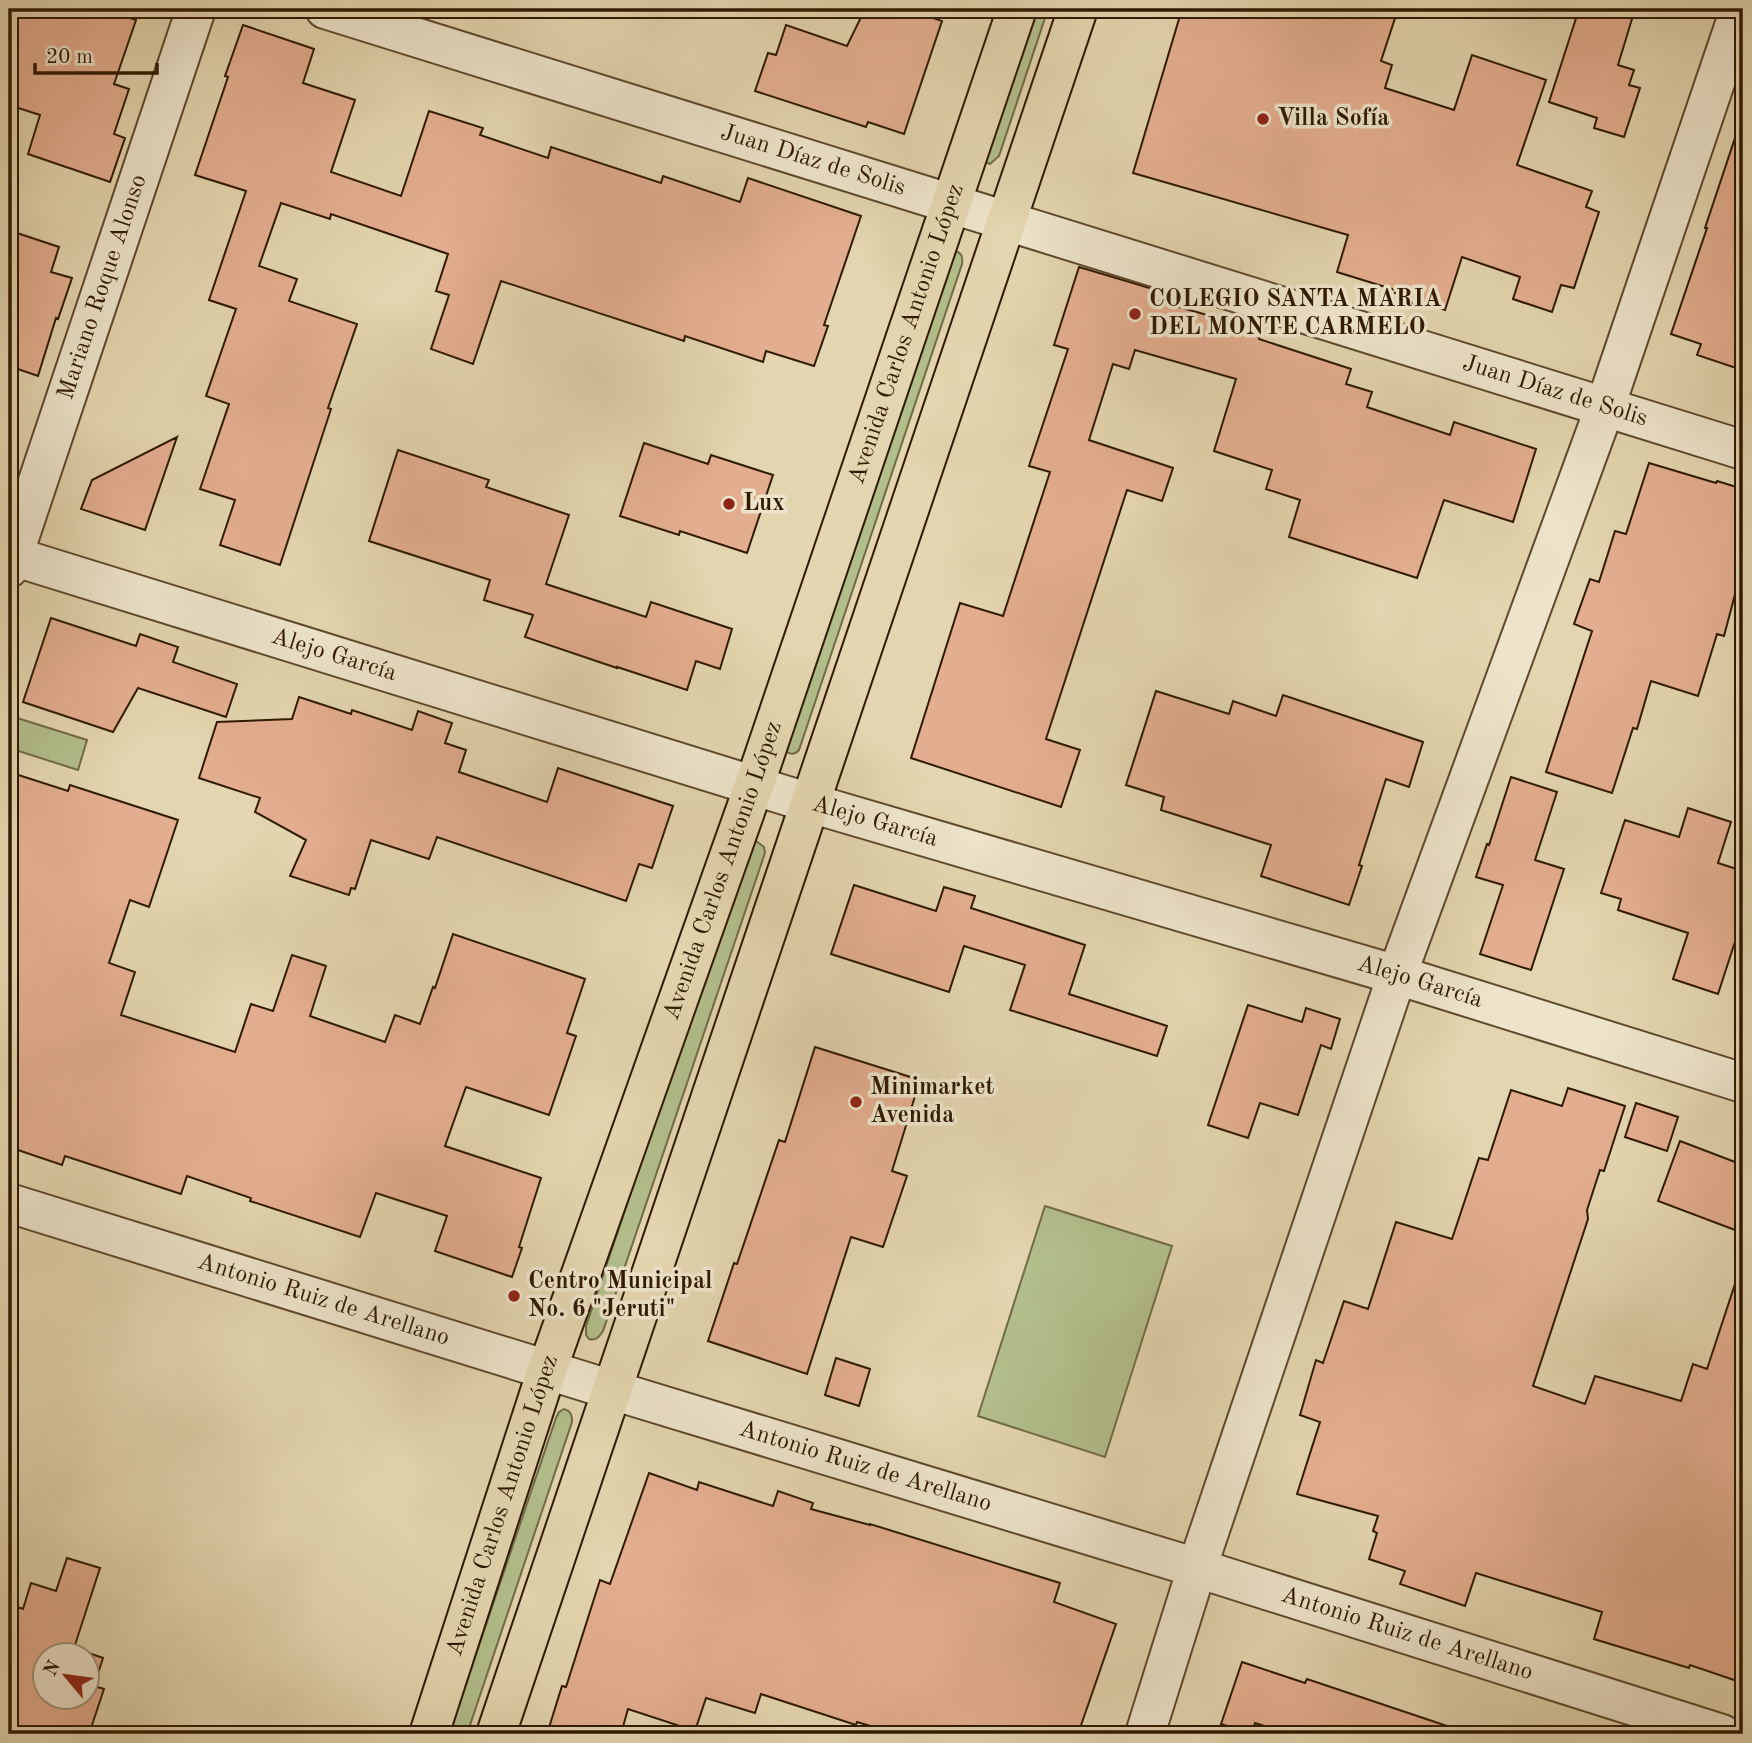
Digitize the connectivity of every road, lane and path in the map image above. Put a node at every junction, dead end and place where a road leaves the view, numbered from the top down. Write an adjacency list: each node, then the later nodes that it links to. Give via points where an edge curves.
1 (197, 9): 10 (street, Mariano Roque Alonso)
2 (325, 9): 6 (street, Juan Díaz de Solis)
3 (1017, 9): 6 (main road, Avenida Carlos Antonio López)
4 (1078, 9): 7 (main road)
5 (1740, 9): 8 (street)
6 (951, 202): 7 (street, Juan Díaz de Solis); 11 (main road, Avenida Carlos Antonio López)
7 (1007, 220): 8 (street, Juan Díaz de Solis); 12 (main road)
8 (1605, 407): 9 (street, Juan Díaz de Solis); 13 (street)
9 (1743, 450)
10 (10, 559): 11 (street, Alejo García)
11 (754, 786): 12 (street, Alejo García); 16 (main road, Avenida Carlos Antonio López)
12 (810, 803): 13 (street, Alejo García); 17 (main road)
13 (1397, 975): 14 (street, Alejo García); 18 (street)
14 (1743, 1083)
15 (9, 1203): 16 (street, Antonio Ruiz de Arellano)
16 (548, 1370): 17 (street, Antonio Ruiz de Arellano); 19 (main road, Avenida Carlos Antonio López)
17 (612, 1390): 18 (street, Antonio Ruiz de Arellano); 20 (main road)
18 (1197, 1567): 21 (street); 22 (street, Antonio Ruiz de Arellano)
19 (429, 1734)
20 (496, 1734)
21 (1145, 1734)
22 (1723, 1734)

